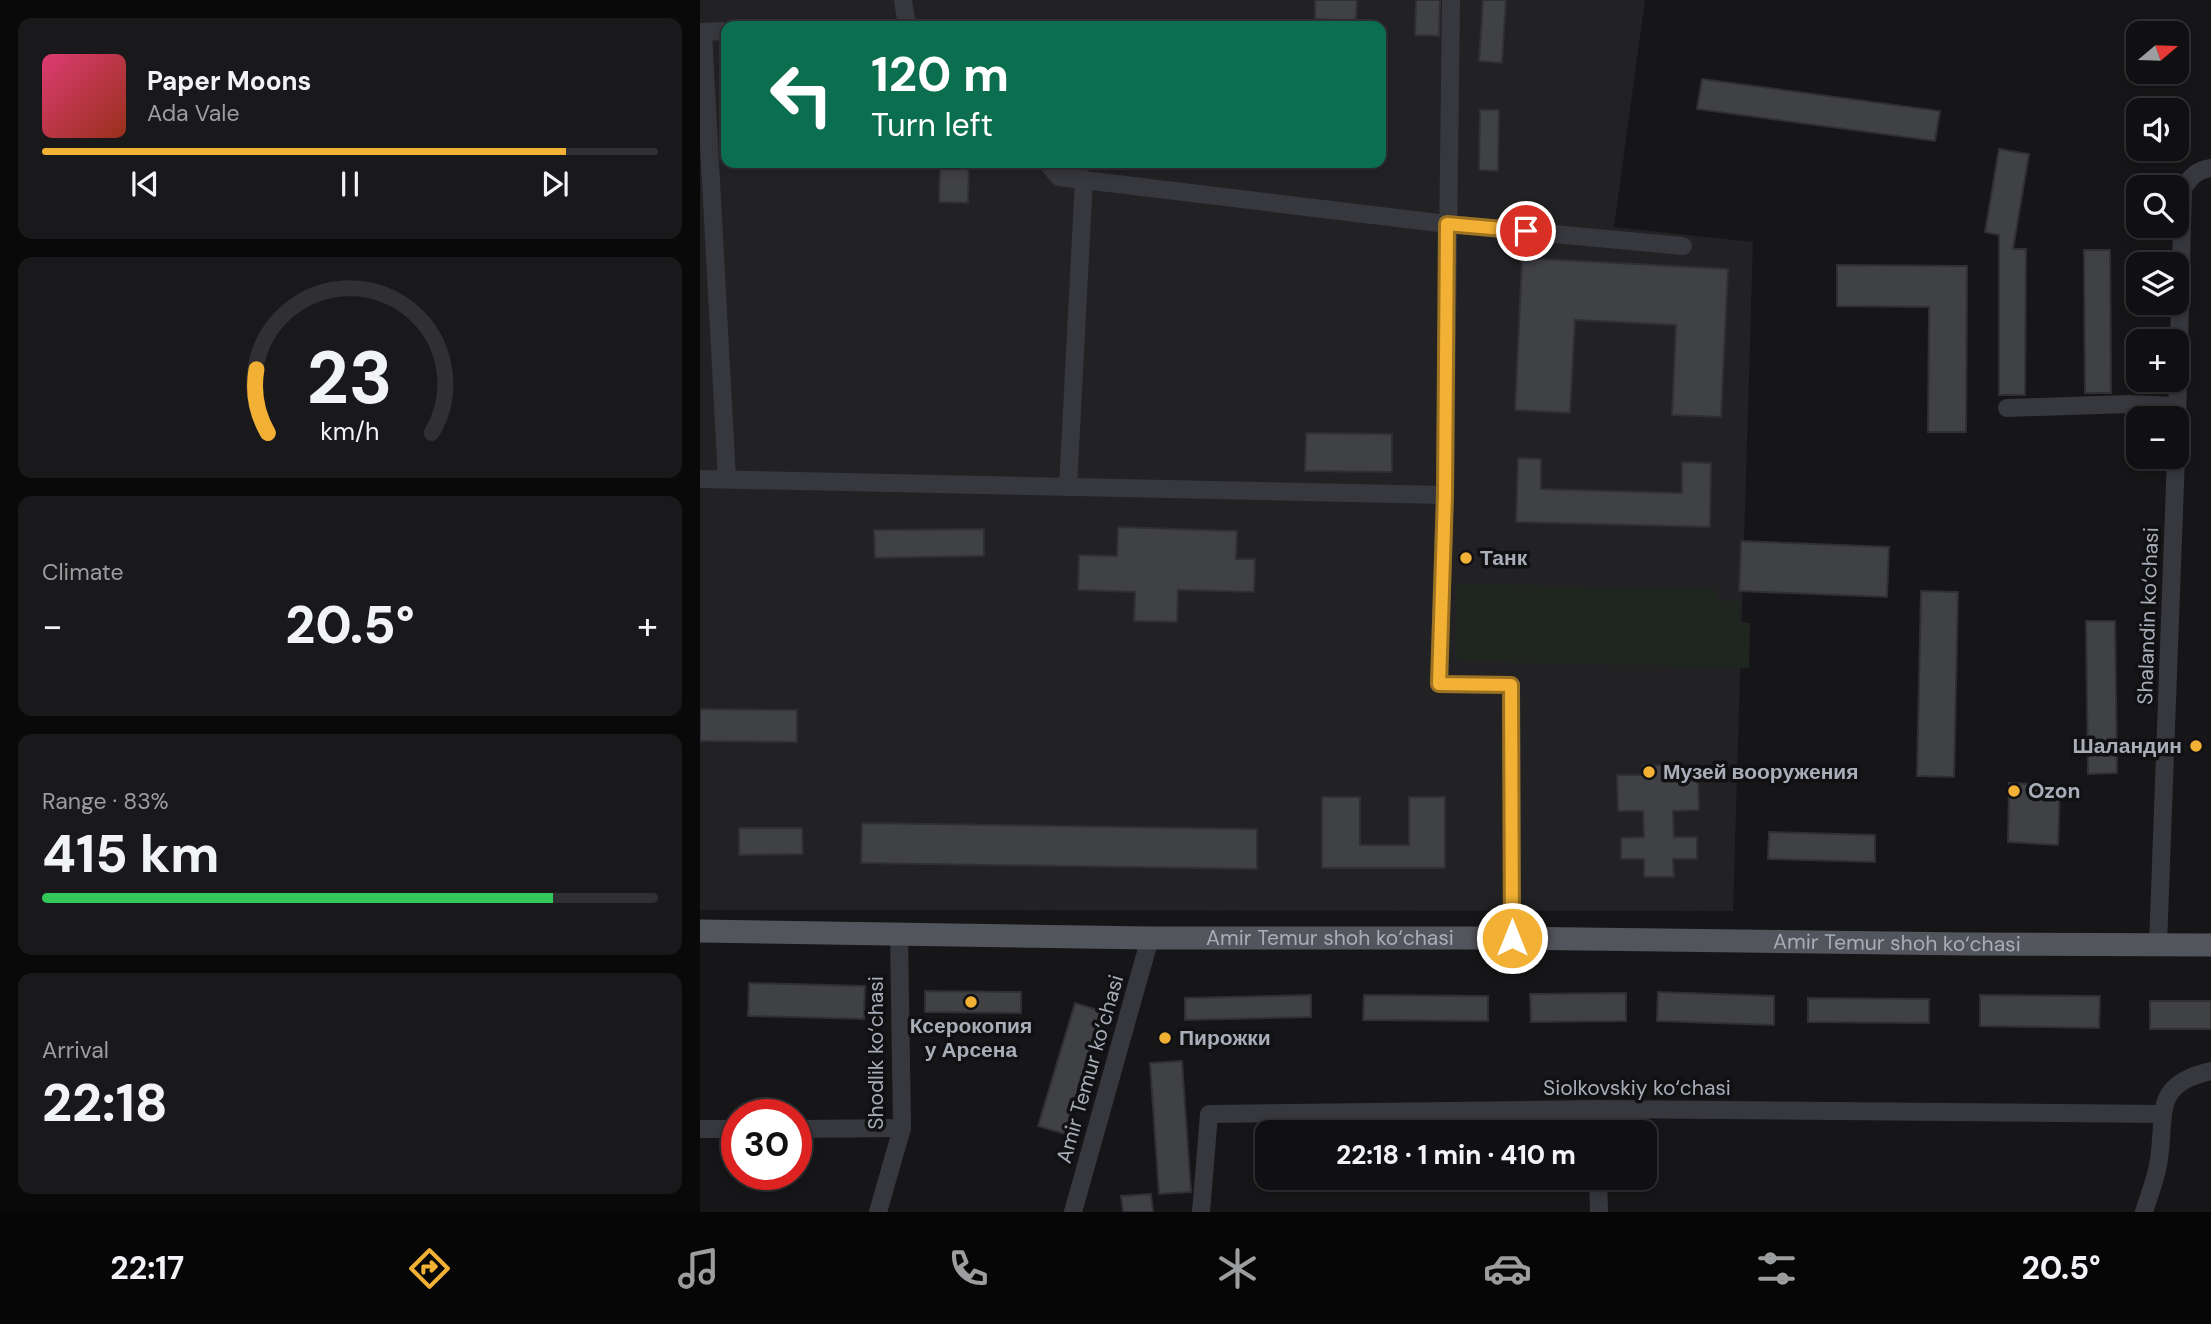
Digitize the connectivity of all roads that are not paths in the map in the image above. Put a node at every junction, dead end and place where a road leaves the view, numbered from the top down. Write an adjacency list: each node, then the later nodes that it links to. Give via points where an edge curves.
1 (903, 0): 3 (street)
2 (1451, 0): 9 (street)
3 (906, 21)
4 (702, 32): 5 (street); 16 (street)
5 (721, 32)
6 (1051, 168): 8 (street, via 1059,177)
7 (2211, 168): 12 (street, via 2195,173 2183,189)
8 (1084, 179): 9 (street); 17 (street)
9 (1447, 224): 10 (street); 18 (street)
10 (1683, 246)
11 (2140, 406): 13 (street)
12 (2177, 406)
13 (2007, 408)
14 (2176, 469): 23 (street, Shalandin ko‘chasi)
15 (700, 478): 16 (street)
16 (727, 479): 17 (street)
17 (1068, 487): 18 (street)
18 (1445, 495): 22 (street, via 1439,684 1511,685)
19 (700, 931): 20 (main road, Amir Temur shoh ko‘chasi)
20 (899, 934): 21 (main road, Amir Temur shoh ko‘chasi); 32 (street, Shodlik ko‘chasi)
21 (1150, 938): 22 (main road, Amir Temur shoh ko‘chasi); 35 (street, Amir Temur ko‘chasi)
22 (1512, 938): 23 (main road, Amir Temur shoh ko‘chasi)
23 (2158, 945): 24 (main road, Amir Temur shoh ko‘chasi)
24 (2211, 945)
25 (2211, 1071): 27 (street, via 2184,1080 2166,1098)
26 (1597, 1110): 27 (street, Siolkovskiy ko‘chasi); 28 (street); 36 (street, Siolkovskiy ko‘chasi, via 1209,1114)
27 (2162, 1114): 38 (street, via 2158,1164)
28 (1597, 1120)
29 (700, 1129): 30 (street)
30 (721, 1129)
31 (812, 1129): 32 (street)
32 (902, 1129): 34 (street, Shodlik ko‘chasi)
33 (1598, 1190): 37 (street)
34 (878, 1212)
35 (1073, 1212)
36 (1201, 1212)
37 (1599, 1212)
38 (2144, 1212)

